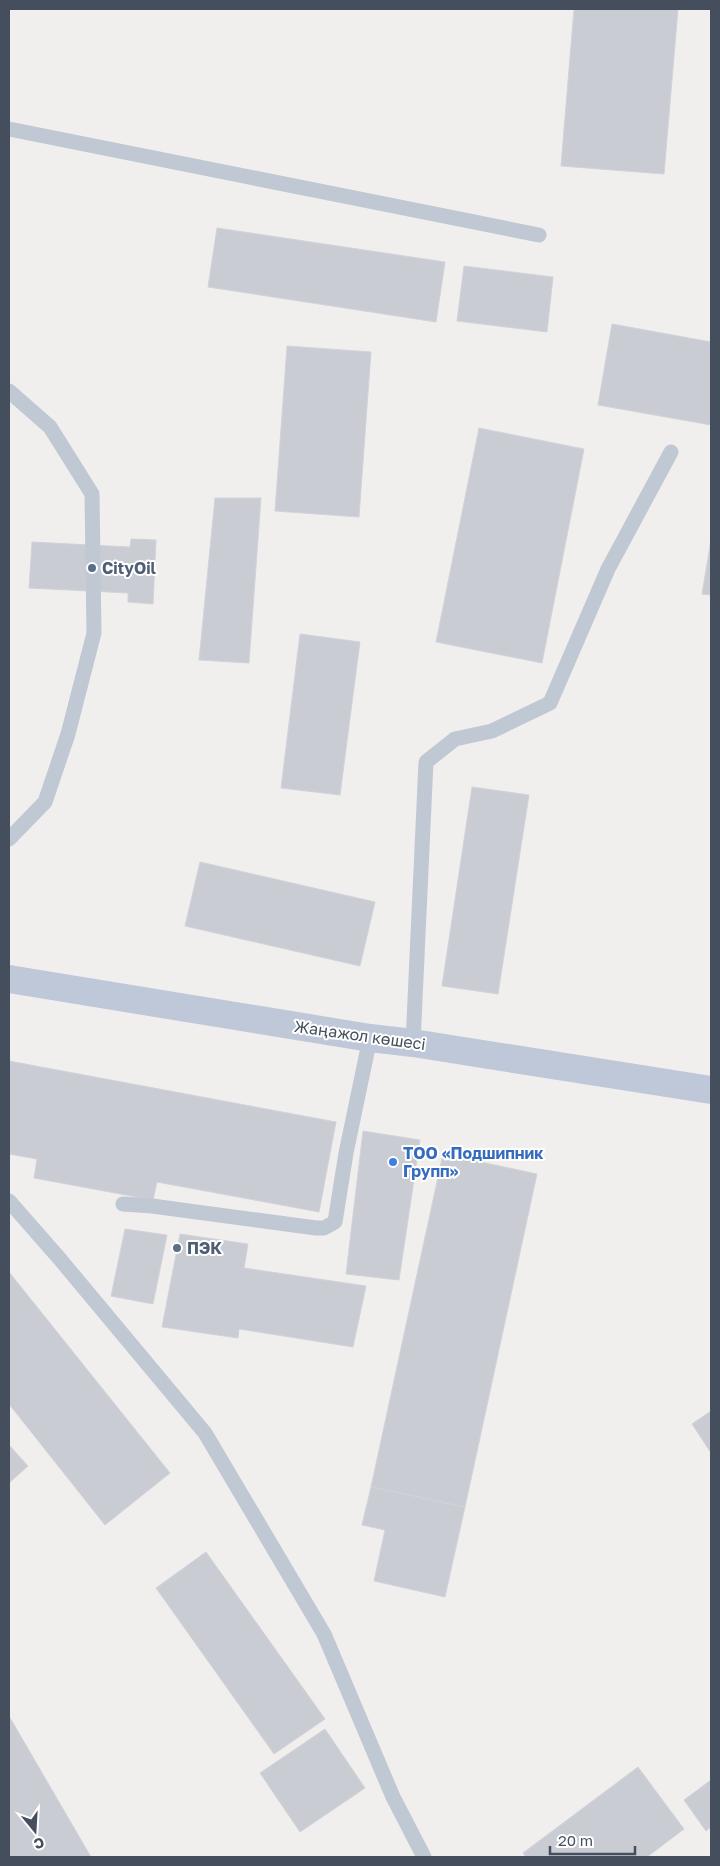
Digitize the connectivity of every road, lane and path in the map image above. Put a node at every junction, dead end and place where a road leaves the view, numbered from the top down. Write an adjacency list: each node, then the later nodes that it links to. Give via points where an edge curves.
1 (9, 129): 2 (lane)
2 (539, 235)
3 (9, 391): 5 (lane, via 50,427 92,494 94,632 68,734 45,802)
4 (671, 452): 8 (lane, via 608,569 550,703 492,731 455,739 426,762)
5 (9, 839)
6 (9, 979): 7 (main road, Жаңажол көшесі)
7 (370, 1038): 8 (main road, Жаңажол көшесі); 11 (lane, via 335,1222 330,1226 316,1228)
8 (413, 1042): 9 (main road, Жаңажол көшесі)
9 (711, 1090)
10 (9, 1201): 12 (lane, via 205,1433 324,1634 393,1797)
11 (123, 1204)
12 (424, 1857)

